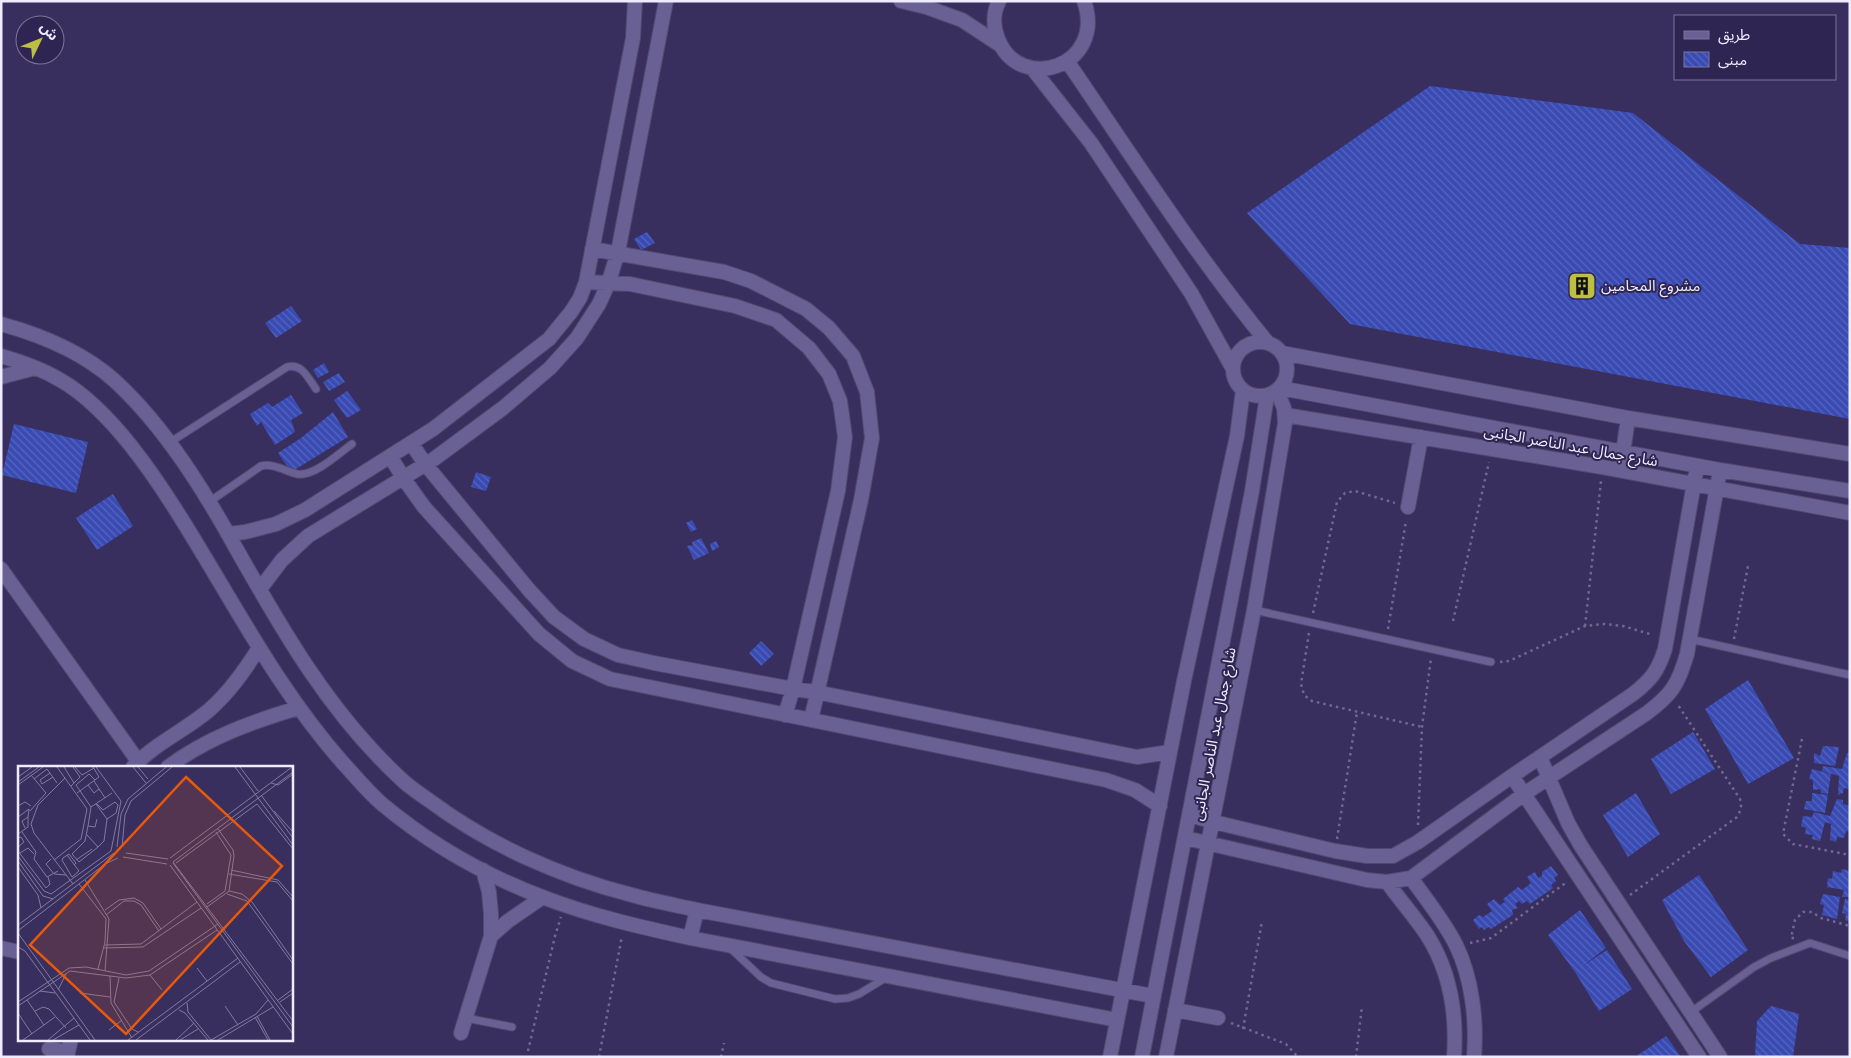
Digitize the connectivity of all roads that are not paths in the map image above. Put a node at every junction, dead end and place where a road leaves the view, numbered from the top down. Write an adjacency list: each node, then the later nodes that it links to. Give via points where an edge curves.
1 (635, 1): 9 (street, via 633,38)
2 (666, 1): 10 (street)
3 (901, 1): 6 (street, via 962,20)
4 (999, 1): 6 (street, via 994,18)
5 (1084, 1): 7 (street, via 1088,28 1078,52)
6 (1000, 45): 8 (street, via 1019,63)
7 (1067, 61): 8 (street, via 1050,68); 14 (street, via 1185,235)
8 (1032, 68): 17 (street, via 1091,143 1191,292)
9 (592, 249): 10 (street); 11 (street)
10 (618, 252): 12 (street); 52 (street, via 724,272 751,281 806,309 829,328 853,356 867,392 872,438 861,500)
11 (586, 282): 12 (street); 27 (street, via 571,312 549,339)
12 (608, 284): 32 (street, via 585,327 550,368 503,408); 51 (street, via 630,284 735,306 776,320 809,348 829,374 840,402 845,438 838,491)
13 (1, 324): 26 (street, via 48,340 115,380)
14 (1267, 342): 15 (street); 17 (street, via 1248,344 1240,350)
15 (1282, 353): 22 (street, via 1288,371); 24 (street)
16 (1, 356): 18 (street)
17 (1232, 367): 21 (street, via 1237,384)
18 (35, 368): 19 (street); 48 (street, via 63,382 86,400 134,451 176,509)
19 (1, 377)
20 (316, 389): 26 (lane, via 298,367 287,367)
21 (1243, 390): 22 (street, via 1250,395); 56 (street, via 1237,436)
22 (1275, 392): 23 (street, شارع جمال عبد الناصر الجانبى); 29 (street); 64 (street, via 1252,491)
23 (1285, 415): 25 (street, شارع جمال عبد الناصر الجانبى); 46 (street, شارع جمال عبد الناصر الجانبى)
24 (1628, 418): 29 (street); 30 (street)
25 (1421, 437): 35 (street, شارع جمال عبد الناصر الجانبى); 41 (street)
26 (169, 443): 40 (street)
27 (411, 443): 31 (street); 32 (street)
28 (352, 444): 40 (lane, via 312,472 303,474 262,466)
29 (1623, 453): 33 (street); 35 (street)
30 (1850, 454)
31 (390, 456): 36 (street); 43 (street, via 291,518)
32 (426, 465): 36 (street); 51 (street, via 529,590 554,617 584,639 618,654 645,661)
33 (1697, 466): 34 (street); 37 (street)
34 (1720, 470): 38 (street); 39 (street)
35 (1620, 471): 37 (street, شارع جمال عبد الناصر الجانبى)
36 (404, 479): 45 (street, via 308,536 282,560); 54 (street, via 424,507 539,634 572,661 610,679)
37 (1695, 484): 38 (street, شارع جمال عبد الناصر الجانبى); 57 (street, via 1659,667 1648,683)
38 (1717, 488): 42 (street, شارع جمال عبد الناصر الجانبى); 47 (street)
39 (1850, 491)
40 (209, 502): 43 (street)
41 (1408, 507)
42 (1850, 513)
43 (229, 534): 45 (street)
44 (1, 569): 58 (street)
45 (260, 589): 72 (street, via 309,670 352,730 402,780 455,820 504,847 586,882)
46 (1254, 610): 49 (lane); 65 (street, شارع جمال عبد الناصر الجانبى)
47 (1690, 639): 50 (lane); 61 (street, via 1680,678 1665,699)
48 (259, 648): 53 (street); 58 (street, via 244,671 208,711)
49 (1491, 662)
50 (1850, 675)
51 (793, 689): 52 (street); 54 (street)
52 (816, 692): 55 (street); 56 (street, via 1137,757)
53 (298, 708): 59 (street, via 219,736); 68 (street, via 332,751 382,803 438,846)
54 (785, 714): 55 (street)
55 (811, 720): 63 (street, via 1106,780 1135,790)
56 (1170, 752): 63 (street)
57 (1540, 757): 60 (street); 61 (street)
58 (136, 764)
59 (169, 766)
60 (1512, 776): 62 (street); 65 (street, via 1393,856 1335,851)
61 (1548, 778): 62 (street); 83 (street, via 1581,846)
62 (1524, 794): 69 (street); 96 (street)
63 (1160, 806): 80 (street)
64 (1190, 815): 65 (street); 66 (street)
65 (1214, 822): 67 (street, شارع جمال عبد الناصر الجانبى)
66 (1185, 838): 67 (street); 81 (street)
67 (1209, 844): 70 (street); 82 (street, شارع جمال عبد الناصر الجانبى)
68 (483, 870): 71 (street); 73 (street, via 490,906)
69 (1411, 878): 70 (street); 95 (street, via 1456,946 1472,1005 1476,1035)
70 (1387, 882): 94 (street, via 1427,935 1449,984 1456,1039)
71 (543, 898): 73 (street); 74 (street, via 625,923)
72 (697, 910): 74 (street); 80 (street)
73 (491, 936): 84 (street)
74 (690, 938): 75 (street)
75 (727, 945): 79 (street); 79 (lane, via 771,983 835,1000 859,994)
76 (1, 948): 77 (street)
77 (18, 952)
78 (1850, 956): 83 (lane, via 1810,943 1754,967)
79 (889, 976): 86 (street)
80 (1123, 989): 81 (street); 86 (street)
81 (1153, 996): 92 (street)
82 (1175, 1010): 85 (street); 93 (street, شارع جمال عبد الناصر الجانبى)
83 (1690, 1012): 97 (street)
84 (466, 1018): 87 (lane); 88 (street)
85 (1218, 1018)
86 (1117, 1020): 91 (street)
87 (512, 1027)
88 (462, 1033)
89 (49, 1048): 90 (street)
90 (69, 1049)
91 (1110, 1057)
92 (1142, 1057)
93 (1166, 1057)
94 (1454, 1057)
95 (1474, 1057)
96 (1698, 1057)
97 (1720, 1057)

